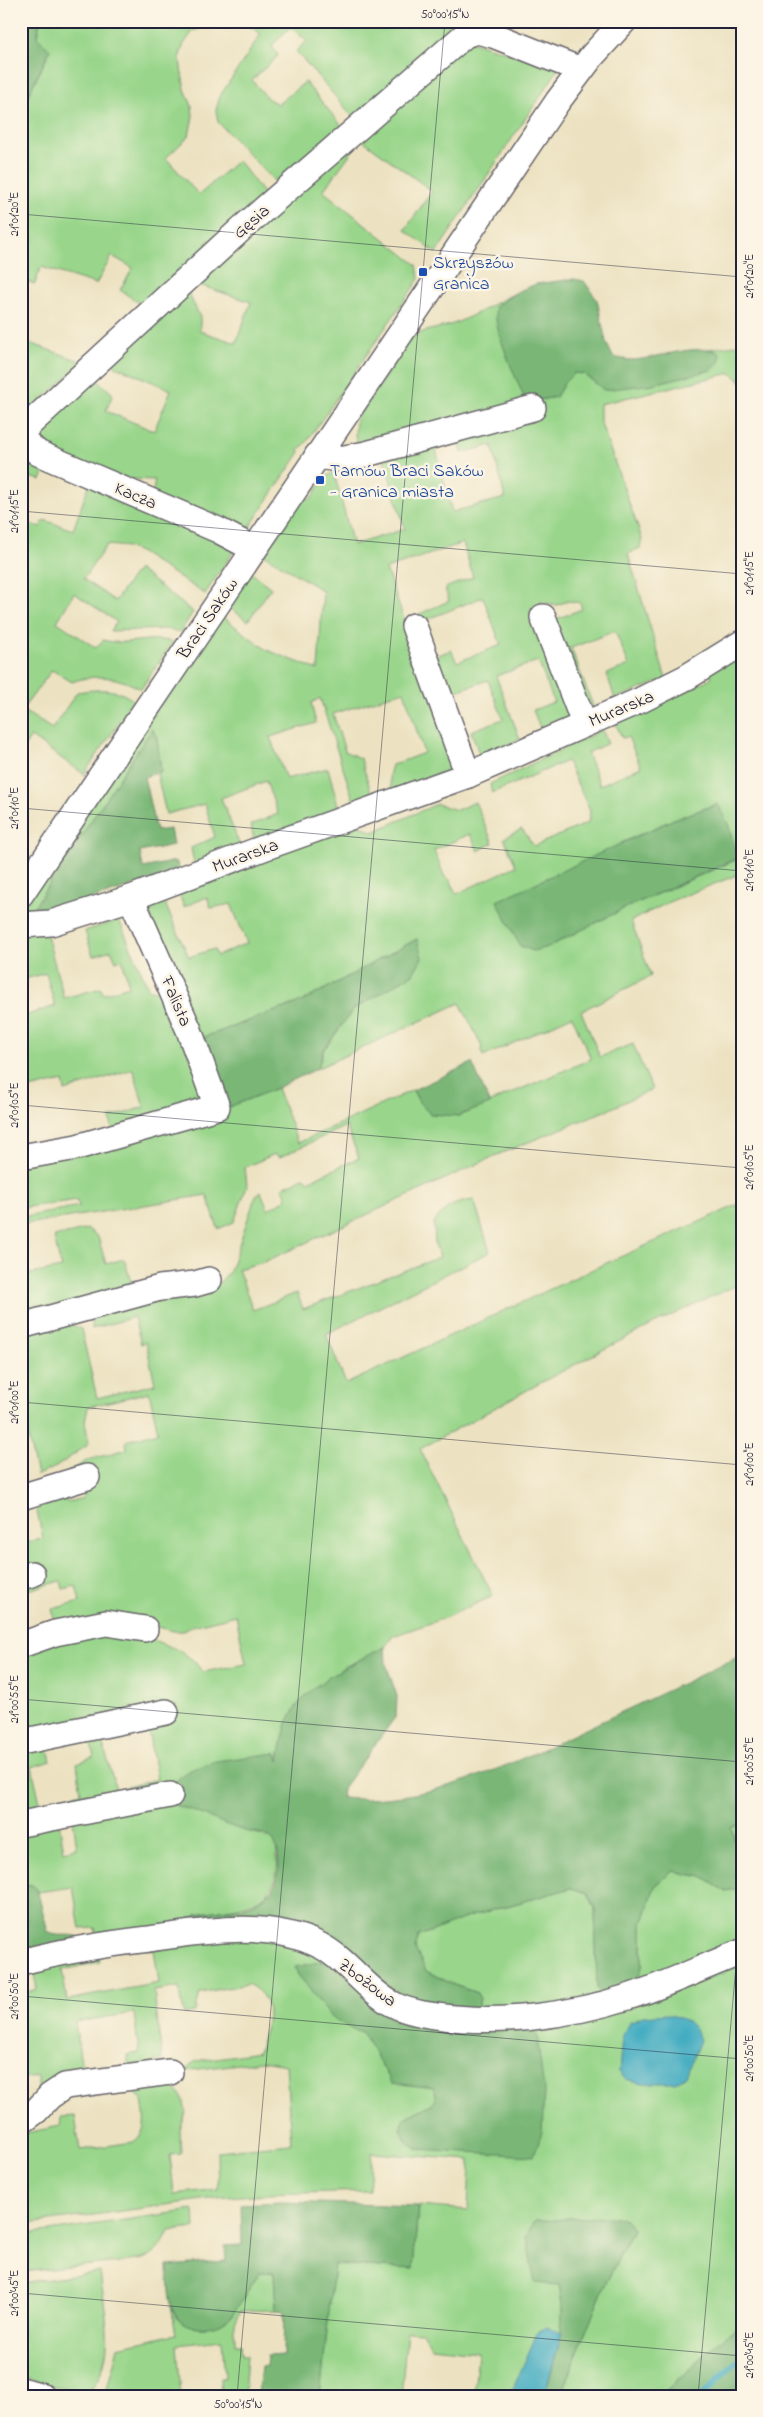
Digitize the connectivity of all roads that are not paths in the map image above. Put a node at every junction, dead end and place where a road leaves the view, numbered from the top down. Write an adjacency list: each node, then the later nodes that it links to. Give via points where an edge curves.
1 (624, 21): 2 (street, Braci Saków)
2 (581, 70): 4 (street, Gęsia, via 493,35 477,31 465,35 240,230); 6 (street, Braci Saków)
3 (533, 408): 6 (street, via 366,454 339,459)
4 (21, 432)
5 (21, 438): 7 (street, Kacza, via 38,453 218,530)
6 (317, 456): 7 (street, Braci Saków)
7 (254, 549): 13 (street, Braci Saków)
8 (543, 617): 11 (street)
9 (414, 626): 12 (street)
10 (742, 643): 11 (street, Murarska, via 679,681 611,714)
11 (584, 723): 12 (street, Murarska)
12 (468, 775): 14 (street, Murarska)
13 (21, 894)
14 (131, 898): 15 (street, Murarska, via 51,923); 16 (street, Falista, via 189,1030 217,1107 77,1147)
15 (21, 925)
16 (21, 1157)
17 (209, 1280): 18 (street, via 160,1288)
18 (21, 1326)
19 (87, 1477): 20 (street)
20 (21, 1497)
21 (145, 1629): 22 (street, via 106,1623 55,1633)
22 (21, 1645)
23 (166, 1712): 24 (street)
24 (21, 1742)
25 (170, 1795): 26 (street)
26 (21, 1824)
27 (742, 1952): 28 (street, Zbożowa, via 630,1997 600,2005 558,2014 466,2018 407,2010 389,2002 322,1947 276,1932 244,1929 197,1932 49,1954)
28 (21, 1962)
29 (170, 2072): 30 (street, via 65,2086)
30 (21, 2122)
31 (21, 2390): 32 (street)
32 (43, 2396)

